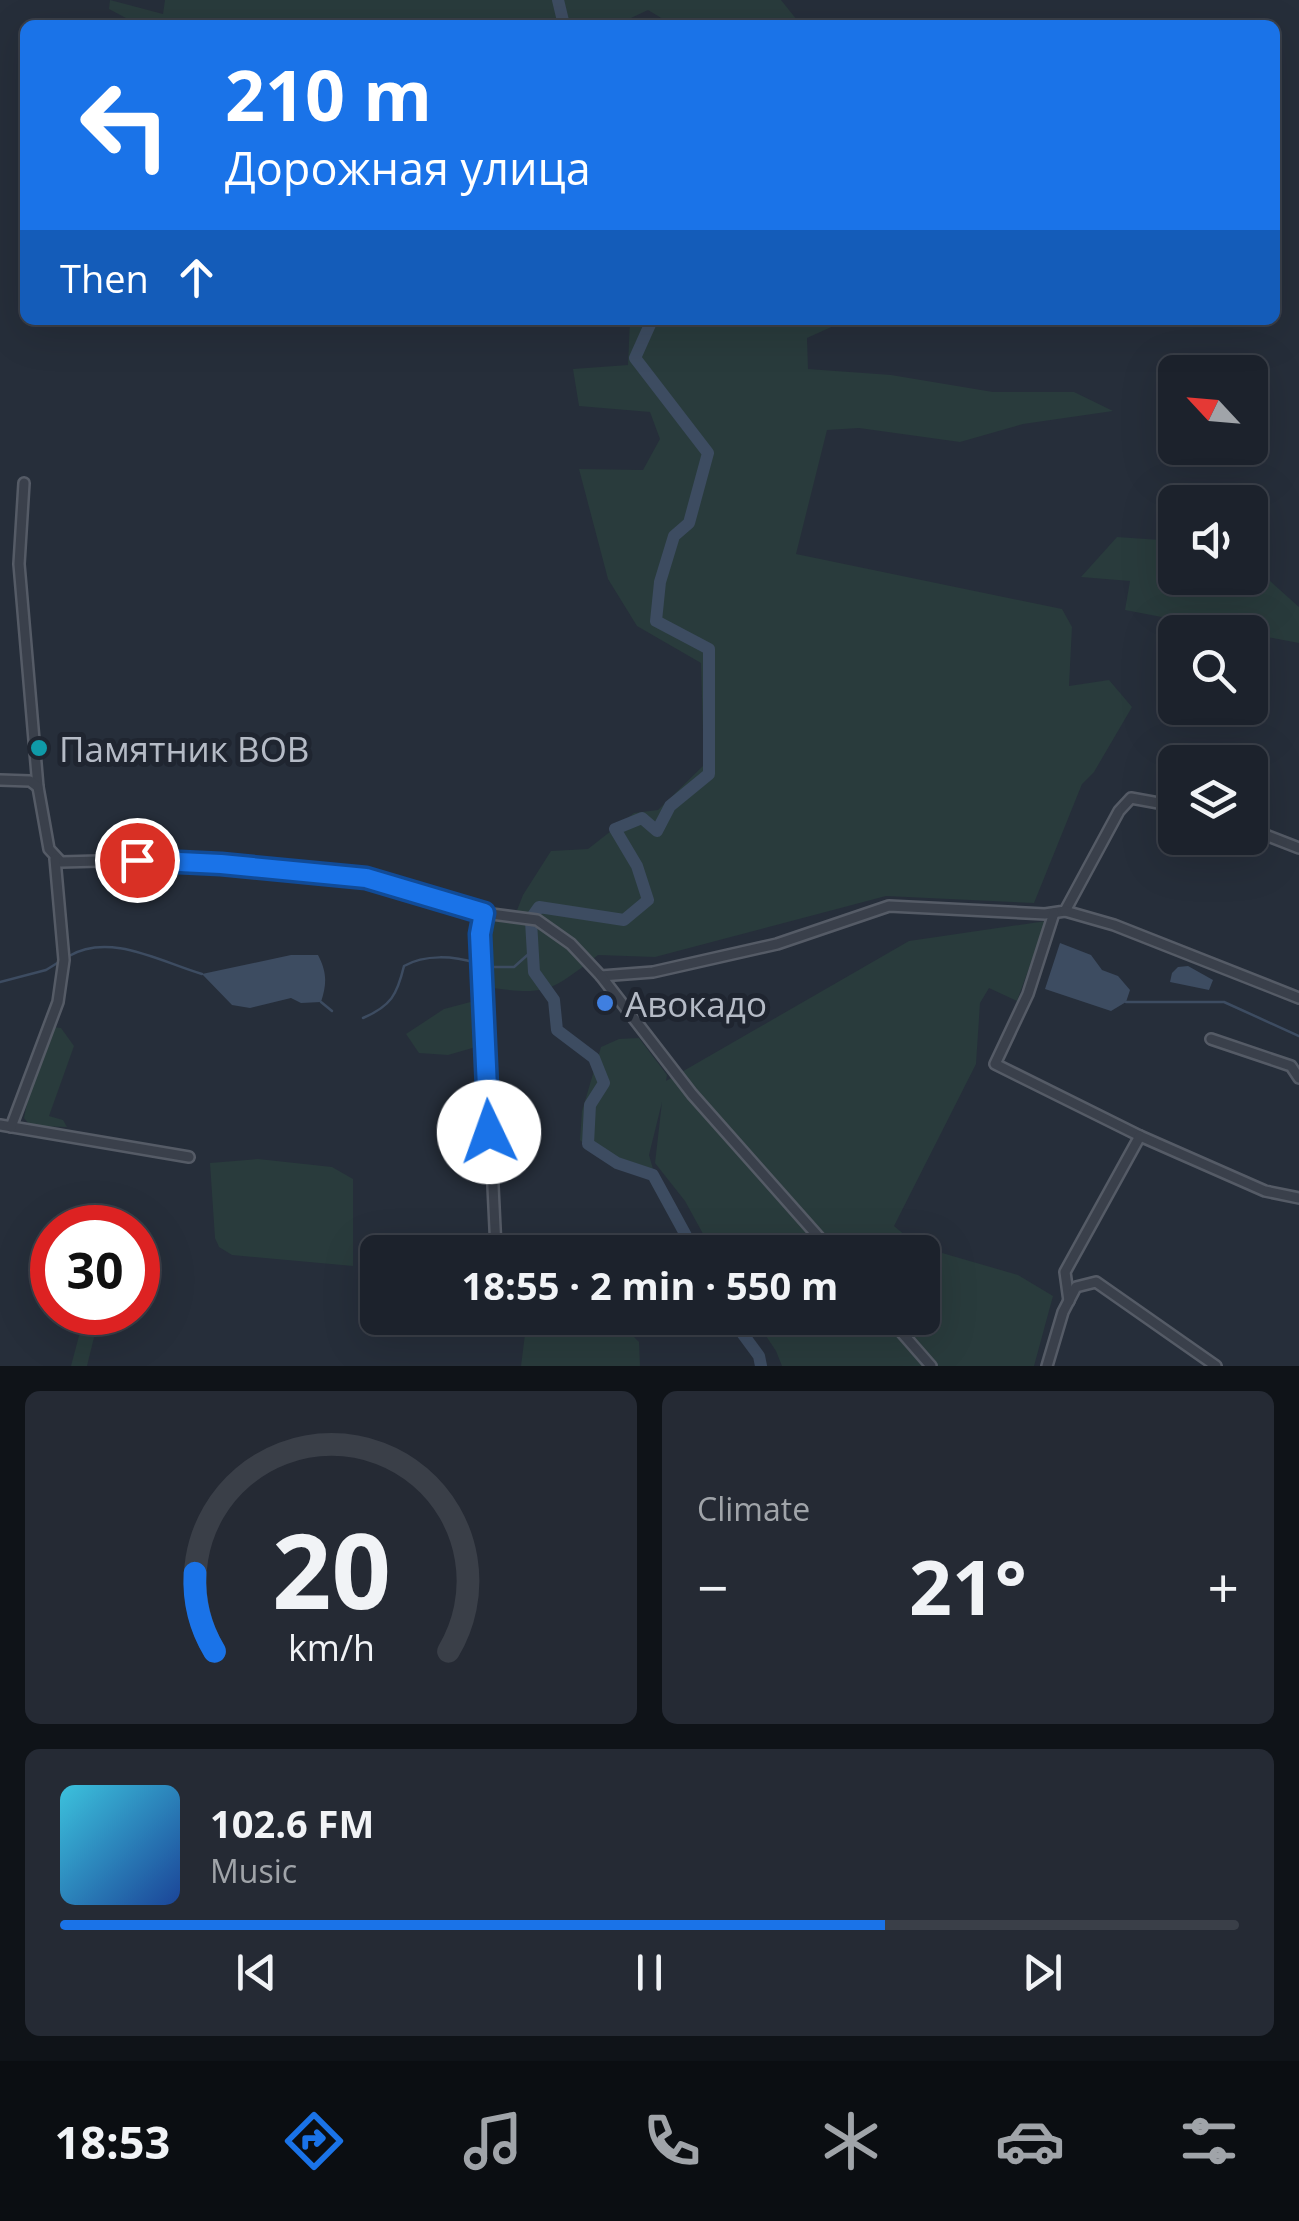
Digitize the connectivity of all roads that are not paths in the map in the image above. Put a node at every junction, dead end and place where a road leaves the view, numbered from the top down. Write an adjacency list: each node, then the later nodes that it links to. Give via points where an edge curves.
1 (24, 484): 3 (street, via 19,564)
2 (0, 780): 3 (street, via 30,781)
3 (38, 788): 7 (street)
4 (1158, 803): 8 (street, via 1131,798 1119,811)
5 (1268, 836): 6 (street)
6 (1299, 848)
7 (56, 859): 9 (street, via 221,864 366,878); 14 (street, via 64,960 58,1002)
8 (1060, 912): 10 (street, via 889,906 777,944 654,972); 11 (street, via 1114,924); 15 (street, via 996,1064)
9 (484, 913): 10 (street, via 532,919 572,944); 18 (street)
10 (601, 976): 19 (street, via 692,1094)
11 (1299, 998)
12 (1211, 1039): 13 (street, via 1292,1066)
13 (1299, 1078)
14 (6, 1126): 16 (street)
15 (1140, 1136): 17 (street, via 1265,1191); 20 (street, via 1066,1272)
16 (188, 1156)
17 (1299, 1198)
18 (495, 1235)
19 (817, 1235)
20 (1069, 1301): 23 (street); 24 (street, via 1076,1288 1096,1282)
21 (904, 1335): 22 (street)
22 (931, 1366)
23 (1046, 1366)
24 (1216, 1366)

